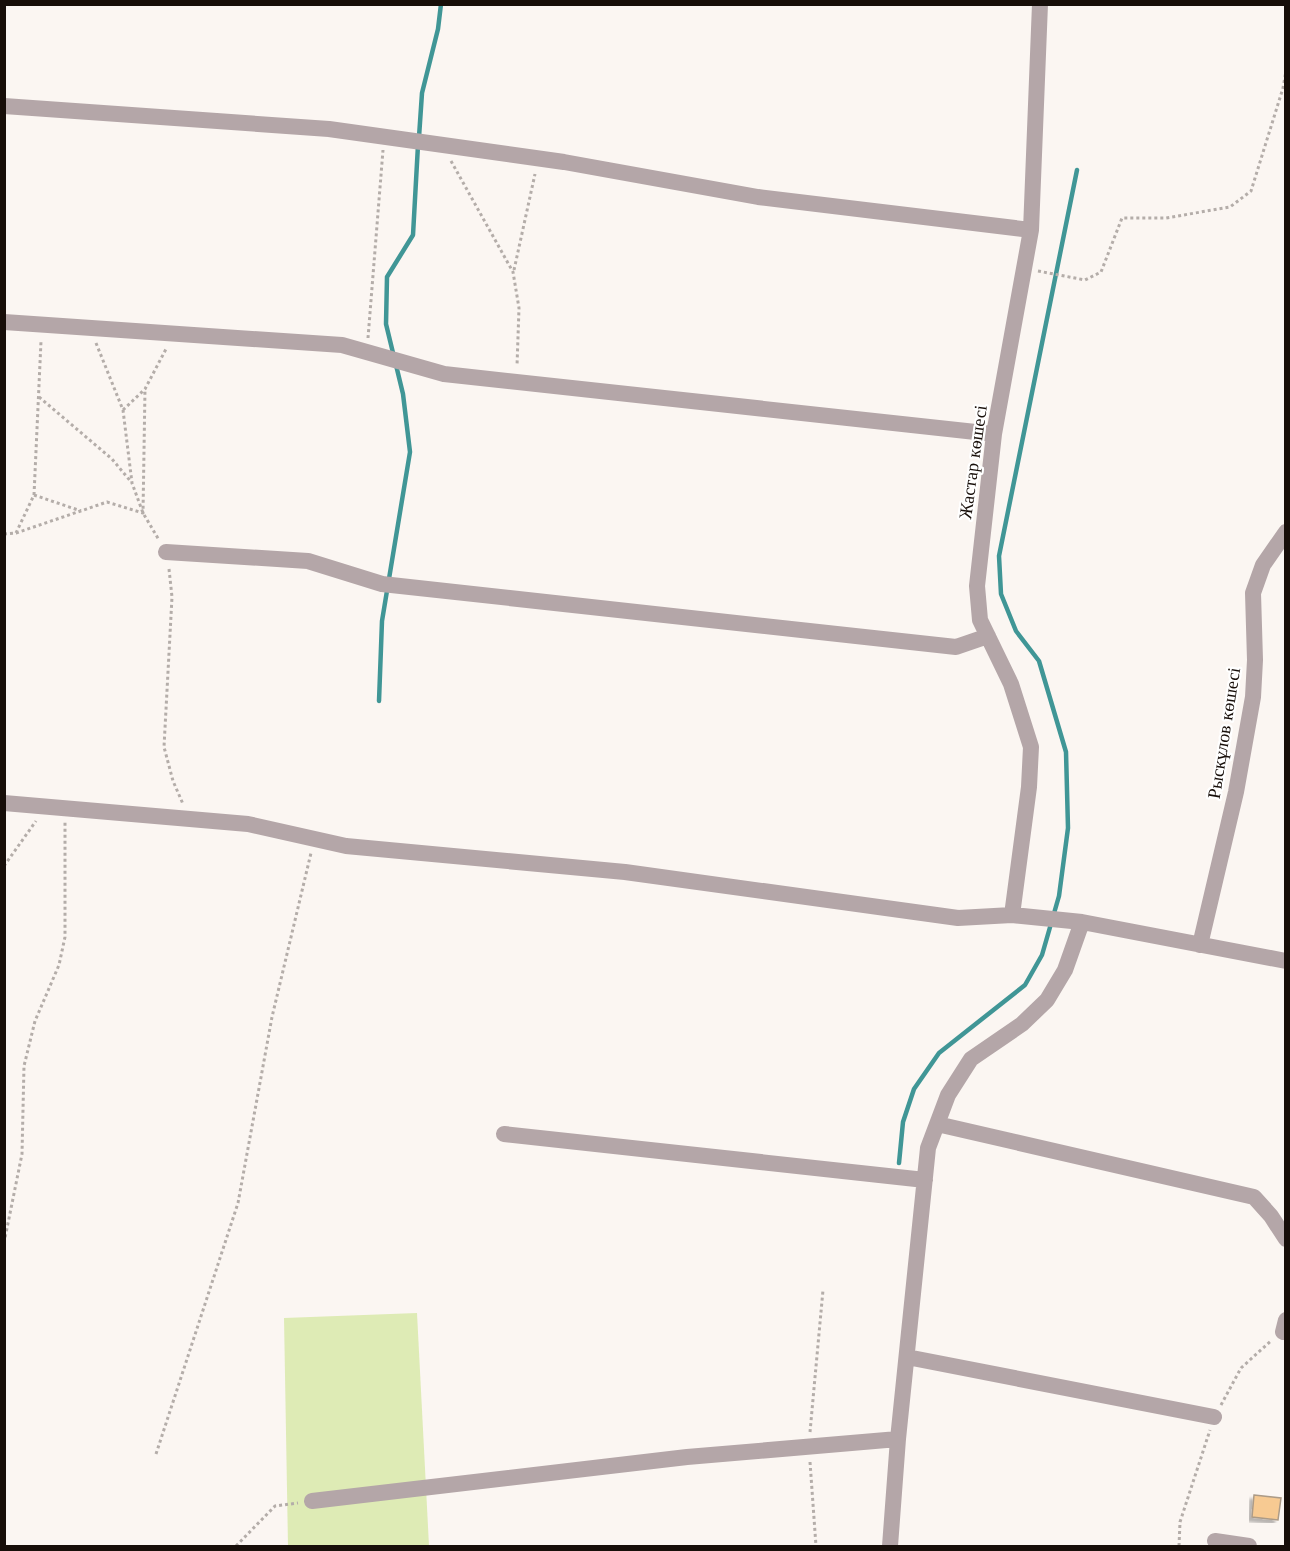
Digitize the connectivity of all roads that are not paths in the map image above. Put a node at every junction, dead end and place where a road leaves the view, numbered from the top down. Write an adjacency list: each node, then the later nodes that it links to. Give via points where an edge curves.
1 (1040, 4): 3 (street, Жастар көшесі)
2 (4, 106): 3 (street, via 329,129 539,159 758,197)
3 (1031, 230): 5 (street, Жастар көшесі)
4 (4, 322): 5 (street, via 342,345 444,374)
5 (994, 434): 8 (street, Жастар көшесі, via 977,586 980,620)
6 (1286, 532): 12 (street, Рыскұлов көшесі, via 1263,565 1254,593 1253,697 1236,792)
7 (166, 552): 8 (street, via 308,561 382,584 945,646 956,647)
8 (988, 636): 10 (street, Жастар көшесі, via 1011,684 1031,747)
9 (4, 803): 10 (street, via 248,824 346,846 625,872 958,918)
10 (1012, 915): 11 (street)
11 (1082, 922): 12 (street); 14 (street, via 1065,970 1047,1000 1022,1024 971,1059 948,1095)
12 (1200, 945): 13 (street)
13 (1286, 961)
14 (937, 1124): 16 (street, via 928,1148); 17 (street, via 1254,1197)
15 (504, 1134): 16 (street)
16 (925, 1180): 20 (street)
17 (1286, 1239)
18 (1286, 1320): 19 (street)
19 (1286, 1332)
20 (907, 1357): 21 (street); 22 (street)
21 (1214, 1417)
22 (898, 1439): 23 (street, via 687,1457); 25 (street)
23 (312, 1501)
24 (1215, 1540): 26 (street)
25 (890, 1546)
26 (1249, 1546)

